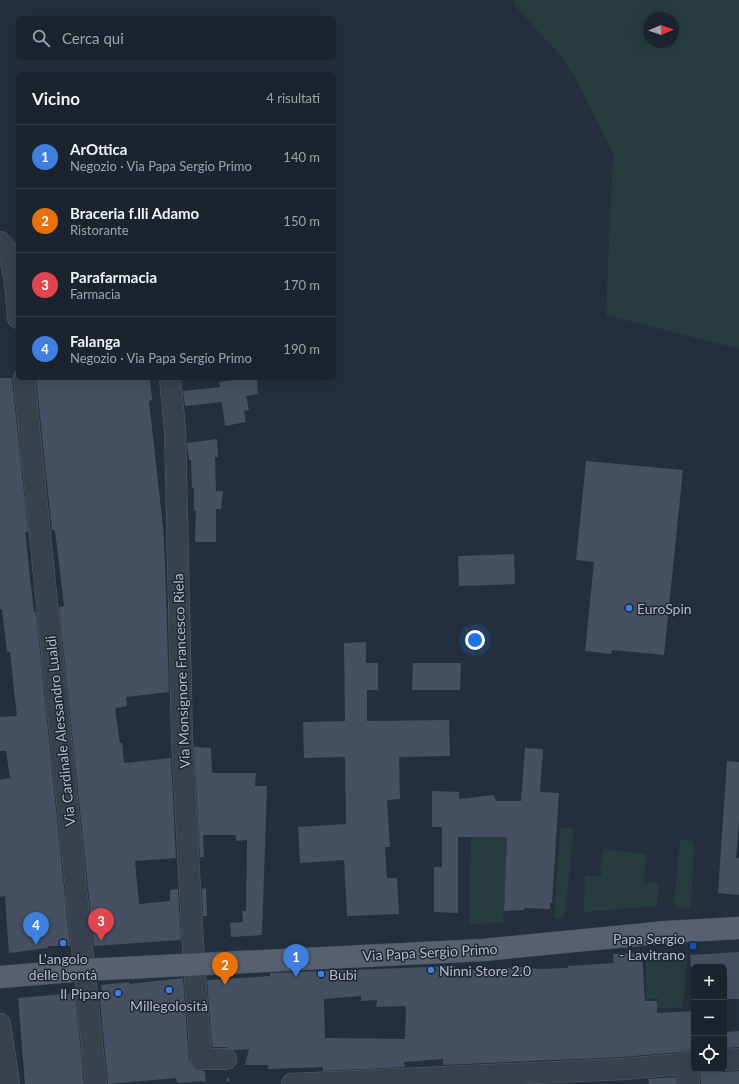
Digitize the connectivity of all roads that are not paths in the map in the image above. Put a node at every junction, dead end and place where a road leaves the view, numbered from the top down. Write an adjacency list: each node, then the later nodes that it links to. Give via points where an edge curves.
1 (0, 242): 2 (street, via 6,247)
2 (16, 279)
3 (24, 380): 7 (street, Via Cardinale Alessandro Lualdi)
4 (170, 380): 6 (street, Via Monsignore Francesco Riela, via 175,430 182,739)
5 (739, 928): 6 (main road, Via Papa Sergio Primo, via 667,932 483,950)
6 (194, 965): 7 (main road, Via Papa Sergio Primo); 10 (street, Via Monsignore Francesco Riela, via 201,1059)
7 (84, 970): 8 (main road, Via Papa Sergio Primo); 15 (street, Via Cardinale Alessandro Lualdi)
8 (0, 977)
9 (0, 1024): 14 (street)
10 (226, 1059)
11 (739, 1059): 12 (street)
12 (727, 1060)
13 (690, 1063): 16 (street, via 623,1069); 17 (street)
14 (8, 1084)
15 (96, 1084)
16 (292, 1084)
17 (689, 1084)

